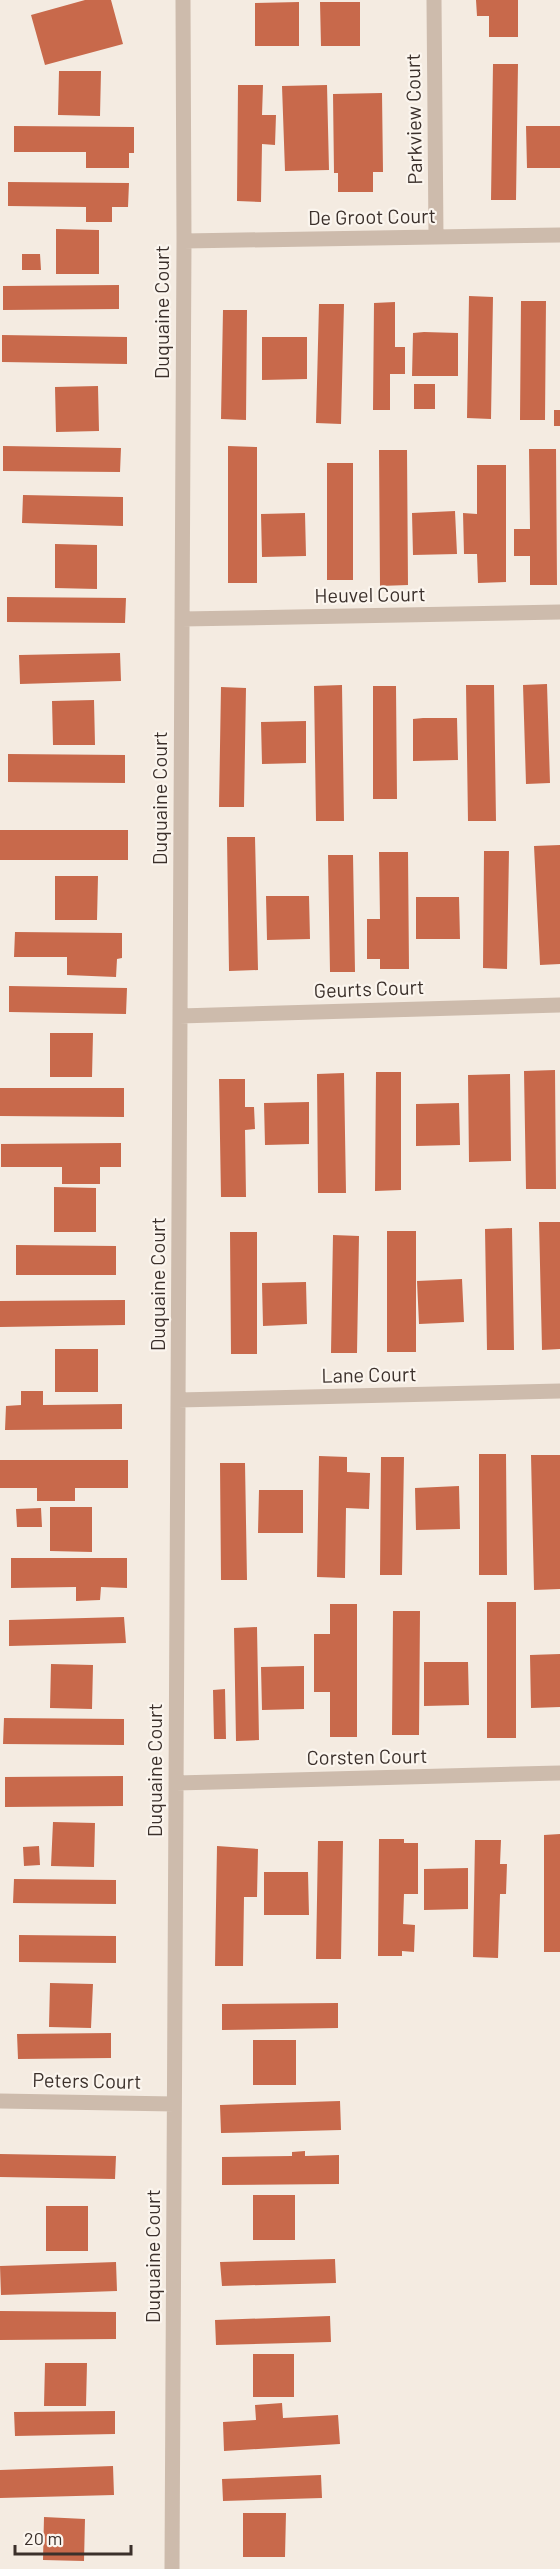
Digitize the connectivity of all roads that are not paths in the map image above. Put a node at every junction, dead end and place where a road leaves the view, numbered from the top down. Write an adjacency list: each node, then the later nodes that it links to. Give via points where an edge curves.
1 (183, 0): 5 (street, Duquaine Court)
2 (434, 0): 4 (street, Parkview Court)
3 (560, 235): 4 (street, De Groot Court)
4 (436, 237): 5 (street, De Groot Court)
5 (184, 241): 7 (street, Duquaine Court)
6 (560, 612): 7 (street, Heuvel Court)
7 (182, 619): 9 (street, Duquaine Court)
8 (560, 1005): 9 (street, Geurts Court)
9 (180, 1016): 11 (street, Duquaine Court)
10 (560, 1391): 11 (street, Lane Court)
11 (178, 1400): 13 (street, Duquaine Court)
12 (560, 1773): 13 (street, Corsten Court)
13 (176, 1783): 15 (street, Duquaine Court)
14 (0, 2101): 15 (street, Peters Court)
15 (174, 2104): 16 (street, Duquaine Court)
16 (172, 2569)

